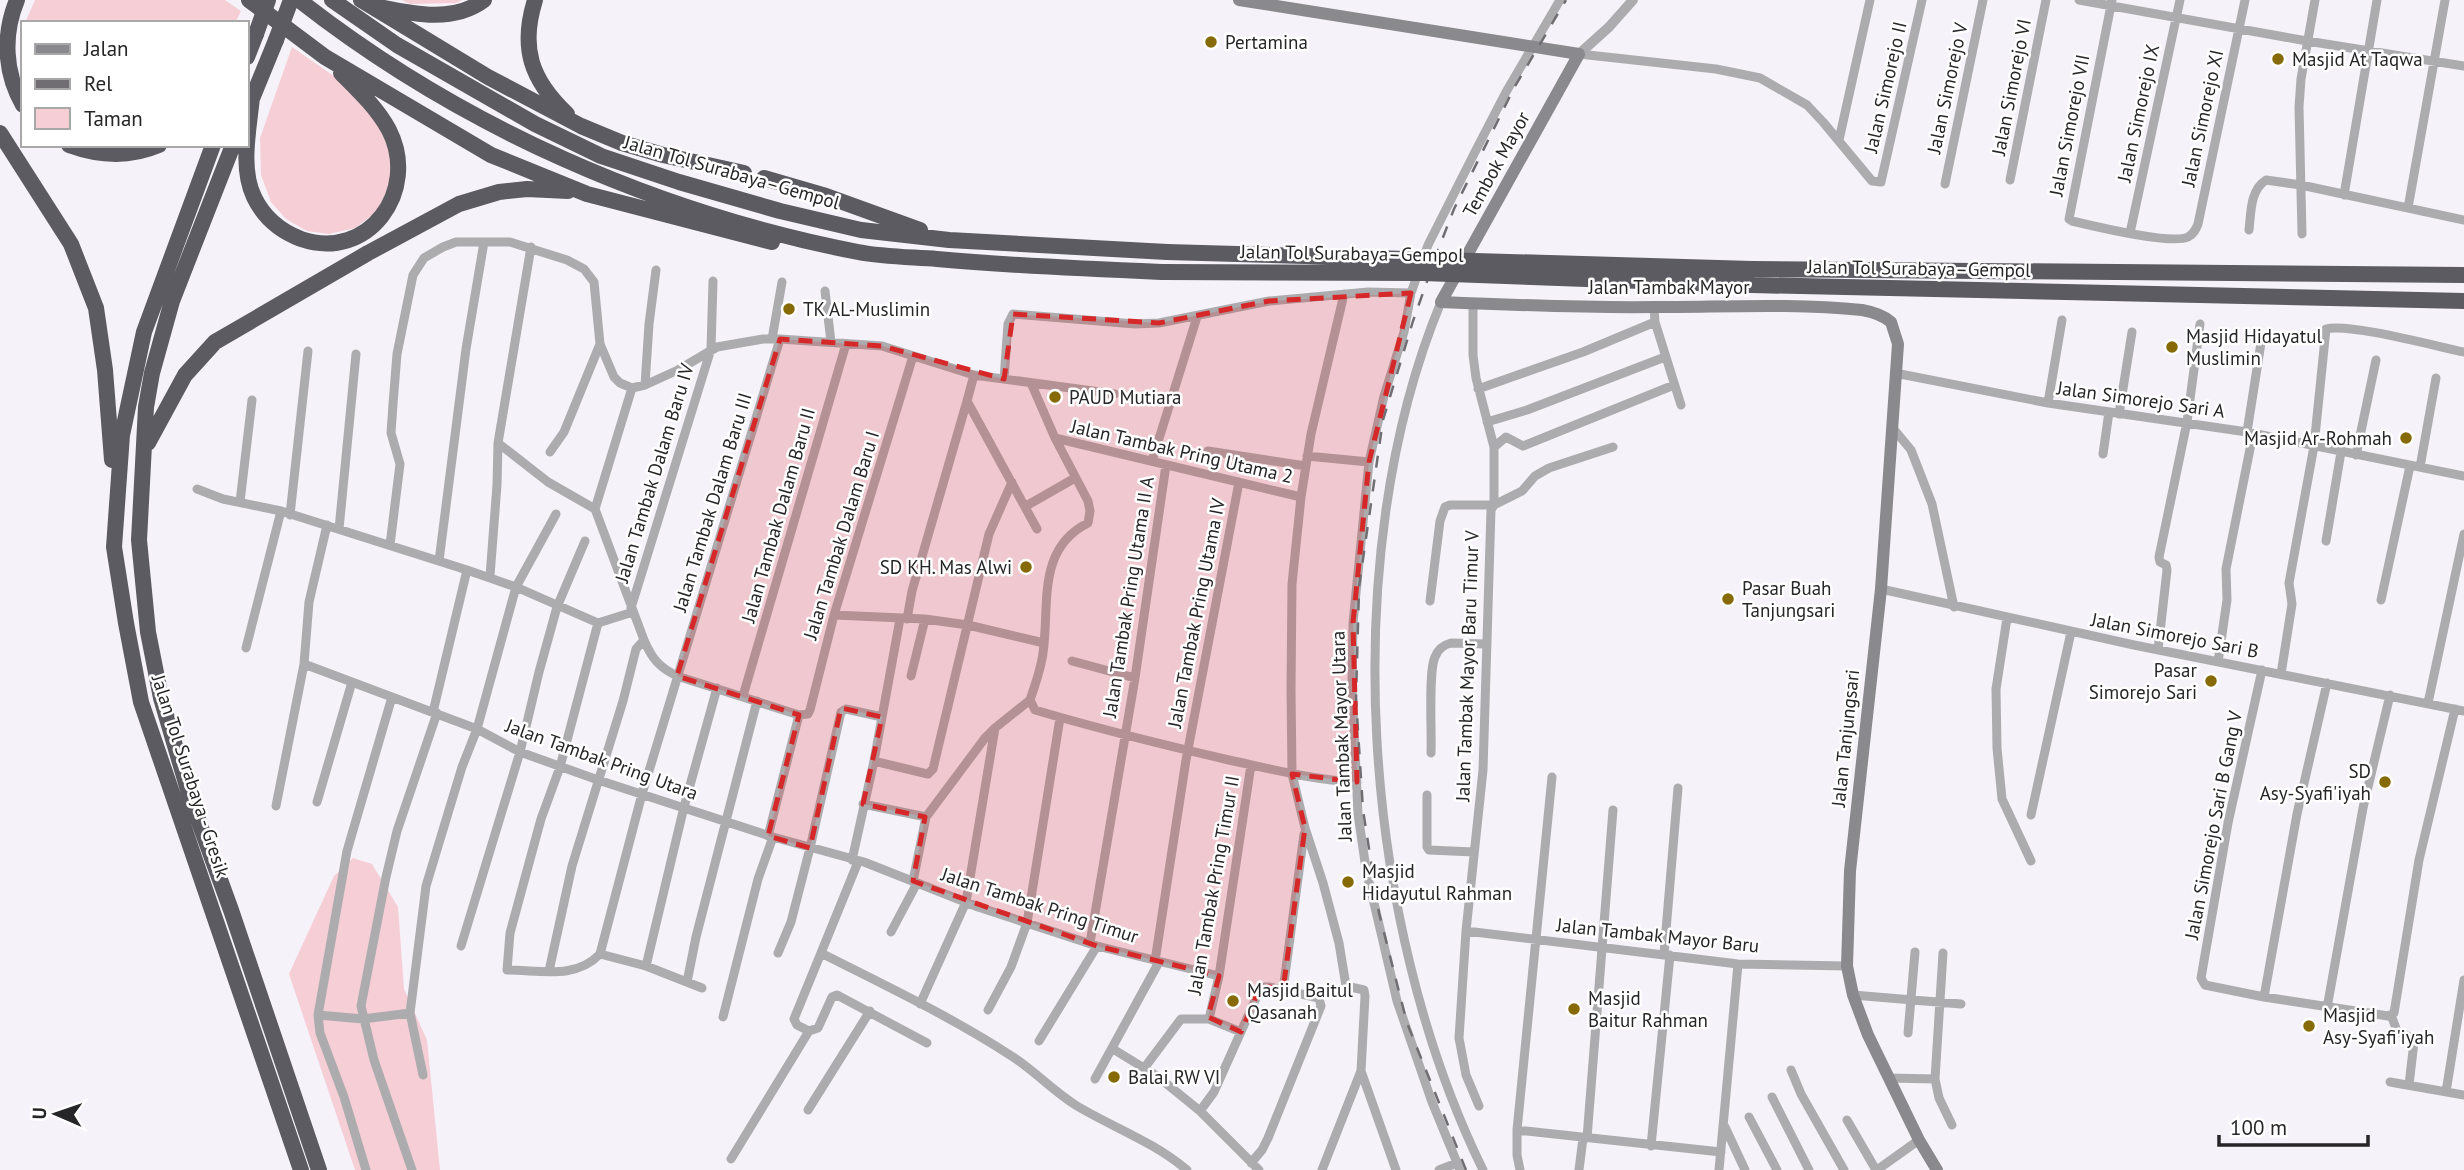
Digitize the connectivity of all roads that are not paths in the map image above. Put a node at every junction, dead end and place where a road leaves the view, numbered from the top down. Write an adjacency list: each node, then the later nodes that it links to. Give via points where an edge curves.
1 (17, 0): 34 (highway, via 6,40 9,70)
2 (249, 0): 31 (highway)
3 (268, 0): 28 (highway, bridge)
4 (291, 0): 35 (highway, bridge)
5 (299, 0): 59 (highway, Jalan Tol Surabaya–Gempol, via 424,85 506,131 593,171 746,225)
6 (332, 0): 56 (highway, Jalan Tol Surabaya–Gempol, via 397,45 601,156 780,211 861,230)
7 (484, 0): 22 (highway, via 441,15 414,15)
8 (535, 0): 36 (highway, via 528,48 538,79 548,96)
9 (1239, 0): 27 (main road)
10 (1560, 0): 27 (street, Jalan Tambak Mayor Utara)
11 (1633, 0): 30 (street)
12 (1870, 0): 38 (street)
13 (1922, 0): 38 (street, Jalan Simorejo II, via 1881,182 1872,181)
14 (1983, 0): 46 (street, Jalan Simorejo V)
15 (2046, 0): 45 (street, Jalan Simorejo VI)
16 (2079, 0): 23 (street)
17 (2179, 0): 24 (street, Jalan Simorejo IX)
18 (2245, 0): 25 (street, Jalan Simorejo XI)
19 (2315, 0): 26 (street)
20 (2377, 0): 29 (street)
21 (2445, 0): 32 (street)
22 (364, 2): 36 (highway, via 488,78)
23 (2112, 2): 24 (street); 53 (street, Jalan Simorejo VII, via 2069,215 2072,221)
24 (2176, 17): 25 (street); 53 (street, Jalan Simorejo IX)
25 (2239, 28): 26 (street); 55 (street, Jalan Simorejo XI, via 2198,224)
26 (2307, 41): 29 (street); 47 (street, via 2299,107)
27 (1533, 46): 30 (main road); 67 (street, Jalan Tambak Mayor Utara, via 1428,245)
28 (250, 47)
29 (2368, 50): 32 (street); 49 (street)
30 (1579, 54): 38 (street, via 1760,78 1807,105); 69 (main road, Tembok Mayor)
31 (326, 57): 35 (highway, via 374,107 395,149 397,179 389,203 373,227 361,235 341,243 312,242 290,235 265,216 247,172); 48 (highway, via 491,155)
32 (2434, 60): 33 (street); 50 (street)
33 (2464, 66)
34 (21, 101)
35 (250, 104)
36 (581, 126): 43 (highway, via 622,143)
37 (0, 133): 145 (highway, via 71,244 96,308 111,442)
38 (1839, 140)
39 (74, 147): 40 (highway, via 110,155)
40 (153, 147)
41 (212, 147): 145 (highway, Jalan Tol Surabaya - Gresik, via 148,320 131,387 122,435)
42 (232, 147): 117 (highway, Jalan Tol Surabaya - Gresik, via 195,236 161,337 146,407)
43 (744, 173)
44 (764, 178): 56 (highway)
45 (2010, 180)
46 (1945, 184)
47 (2301, 184): 49 (street); 52 (street, via 2263,181 2254,195); 54 (street)
48 (587, 194): 59 (highway, via 755,239); 117 (highway, via 527,189 459,204 215,342 185,374)
49 (2344, 195): 50 (street)
50 (2408, 208): 51 (street)
51 (2464, 220)
52 (2249, 230)
53 (2130, 233): 55 (street, Jalan Simorejo VII)
54 (2302, 234)
55 (2185, 238)
56 (949, 240): 62 (highway, Jalan Tol Surabaya–Gempol, bridge)
57 (484, 242): 58 (street); 144 (street, via 443,247 424,258 413,275 397,354 391,433 400,464); 146 (street)
58 (531, 247): 81 (street, via 589,273 594,282); 110 (street)
59 (861, 253): 62 (highway, Jalan Tol Surabaya–Gempol, bridge, via 1164,272)
60 (656, 270): 95 (street)
61 (2464, 275): 62 (highway, Jalan Tol Surabaya–Gempol)
62 (1752, 277): 68 (highway, Jalan Tol Surabaya–Gempol)
63 (713, 281): 83 (street, Jalan Tambak Dalam Baru IV)
64 (782, 282): 78 (street, Jalan Tambak Dalam Baru III)
65 (825, 292): 79 (street)
66 (1344, 293): 67 (street); 73 (street, via 1269,301); 121 (street)
67 (1411, 293): 122 (street, Jalan Tambak Mayor Utara)
68 (2464, 301)
69 (1441, 302): 70 (main road); 302 (street, via 1412,386 1390,484 1376,624 1377,735 1387,848 1409,958 1451,1095)
70 (1473, 303): 71 (main road, Jalan Tambak Mayor); 98 (street)
71 (1654, 307): 72 (main road, Jalan Tambak Mayor); 75 (street)
72 (1864, 310): 90 (main road, Jalan Tanjungsari, via 1891,322 1898,344)
73 (1198, 317): 93 (street, via 1135,324 1013,314 1008,324); 120 (street, Jalan Tambak Pring Utama II A)
74 (2062, 320): 102 (street)
75 (1655, 322): 88 (street); 98 (street)
76 (2200, 324): 106 (street)
77 (2132, 332): 104 (street)
78 (776, 339): 79 (street); 83 (street); 173 (street, Jalan Tambak Dalam Baru III)
79 (831, 342): 82 (street)
80 (2261, 343): 108 (street)
81 (600, 344): 97 (street, via 614,377); 114 (street, via 564,432)
82 (846, 344): 87 (street, via 887,346); 181 (street, Jalan Tambak Dalam Baru II)
83 (711, 349): 95 (street); 155 (street, Jalan Tambak Dalam Baru IV)
84 (308, 351): 136 (street)
85 (2464, 352): 111 (street, via 2361,331 2326,329)
86 (356, 354): 139 (street)
87 (913, 356): 91 (street); 156 (street, Jalan Tambak Dalam Baru I)
88 (1665, 357): 96 (street); 105 (street)
89 (2376, 360): 119 (street)
90 (1895, 373): 102 (street, Jalan Simorejo Sari A); 107 (main road, Jalan Tanjungsari)
91 (974, 375): 93 (street); 101 (street)
92 (2436, 377): 125 (street)
93 (1004, 379): 94 (street)
94 (1031, 383): 99 (street); 109 (street)
95 (645, 385): 97 (street)
96 (1674, 385): 103 (street); 112 (street, via 1523,446 1506,437)
97 (632, 388): 135 (street)
98 (1478, 389): 105 (street)
99 (1115, 394)
100 (251, 400): 132 (street)
101 (967, 401): 128 (street); 158 (street)
102 (2048, 403): 104 (street, Jalan Simorejo Sari A)
103 (1681, 405)
104 (2114, 413): 106 (street, Jalan Simorejo Sari A); 118 (street)
105 (1487, 422): 112 (street)
106 (2187, 422): 108 (street, Jalan Simorejo Sari A); 167 (street, via 2159,558 2167,570)
107 (1891, 426): 150 (main road, Jalan Tanjungsari); 154 (street, via 1911,450 1932,504)
108 (2250, 433): 111 (street, Jalan Simorejo Sari A); 169 (street, via 2226,569 2227,600)
109 (1055, 438): 120 (street, Jalan Tambak Pring Utama 2); 127 (street)
110 (498, 443): 135 (street, via 548,482); 148 (street)
111 (2314, 446): 116 (street, Jalan Simorejo Sari A); 172 (street, via 2289,583 2292,604)
112 (1494, 447): 133 (street)
113 (1613, 447): 133 (street, via 1549,468 1522,491)
114 (550, 452)
115 (1208, 452): 121 (street)
116 (2341, 452): 119 (street, Jalan Simorejo Sari A); 143 (street)
117 (145, 453): 294 (highway, Jalan Tol Surabaya - Gresik, via 139,541 148,632 161,698 191,800)
118 (2103, 454)
119 (2356, 455): 124 (street, Jalan Simorejo Sari A)
120 (1152, 461): 123 (street, Jalan Tambak Pring Utama 2)
121 (1306, 461): 122 (street); 131 (street)
122 (1369, 462): 202 (street, Jalan Tambak Mayor Utara, via 1353,623)
123 (1166, 465): 129 (street, Jalan Tambak Pring Utama 2); 175 (street, Jalan Tambak Pring Utama II A)
124 (2410, 466): 125 (street, Jalan Simorejo Sari A); 151 (street)
125 (2420, 467): 126 (street, Jalan Simorejo Sari A)
126 (2464, 476)
127 (1075, 478): 134 (street); 164 (street, via 1088,501 1090,518 1067,535 1056,553 1049,579)
128 (1012, 482): 134 (street); 161 (street, via 989,534)
129 (1239, 482): 131 (street, Jalan Tambak Pring Utama 2); 193 (street, Jalan Tambak Pring Utama IV)
130 (197, 489): 132 (street)
131 (1301, 497): 199 (street, via 1292,584)
132 (240, 502): 136 (street)
133 (1494, 505): 152 (street, Jalan Tambak Mayor Baru Timur V, via 1446,507 1440,521); 165 (street, Jalan Tambak Mayor Baru Timur V)
134 (1026, 506): 140 (street)
135 (595, 509): 155 (street)
136 (286, 513): 138 (street); 166 (street)
137 (555, 514): 149 (street)
138 (327, 525): 139 (street); 170 (street, via 309,602)
139 (339, 529): 144 (street)
140 (1037, 529)
141 (2464, 534): 184 (street)
142 (585, 541): 153 (street)
143 (2326, 541)
144 (390, 545): 146 (street)
145 (114, 547): 293 (highway, Jalan Tol Surabaya - Gresik, via 141,702)
146 (439, 561): 147 (street)
147 (467, 570): 148 (street); 186 (street)
148 (489, 576): 149 (street)
149 (516, 587): 153 (street); 191 (street)
150 (1881, 589): 154 (street, Jalan Simorejo Sari B); 238 (main road, Jalan Tanjungsari, via 1850,872)
151 (2381, 600)
152 (1430, 601)
153 (557, 607): 160 (street); 194 (street)
154 (1954, 607): 157 (street, Jalan Simorejo Sari B)
155 (632, 610): 160 (street); 163 (street)
156 (834, 615): 158 (street); 187 (street, Jalan Tambak Dalam Baru I, via 810,709)
157 (2007, 618): 162 (street, Jalan Simorejo Sari B); 219 (street, via 1996,689 2002,799)
158 (903, 619): 159 (street); 188 (street)
159 (925, 619): 161 (street); 174 (street)
160 (598, 624): 198 (street)
161 (968, 625): 164 (street); 196 (street, via 932,771 928,774)
162 (2071, 632): 167 (street, Jalan Simorejo Sari B); 211 (street)
163 (644, 640): 173 (street, via 653,660); 201 (street, via 636,649)
164 (1044, 643): 183 (street)
165 (1486, 644): 195 (street, via 1451,643 1437,652 1432,671); 217 (street, Jalan Tambak Mayor Baru Timur V, via 1483,770)
166 (246, 648)
167 (2158, 650): 169 (street, Jalan Simorejo Sari B)
168 (1072, 661): 175 (street)
169 (2218, 662): 171 (street, Jalan Simorejo Sari B)
170 (304, 664): 176 (street, Jalan Tambak Pring Utara); 208 (street)
171 (2262, 670): 172 (street, Jalan Simorejo Sari B); 246 (street, Jalan Simorejo Sari B Gang V, via 2228,823 2201,981)
172 (2281, 674): 177 (street, Jalan Simorejo Sari B)
173 (677, 676): 178 (street); 204 (street, Jalan Tambak Dalam Baru III)
174 (911, 676)
175 (1135, 678): 192 (street, Jalan Tambak Pring Utama II A)
176 (352, 682): 180 (street, Jalan Tambak Pring Utara); 206 (street)
177 (2327, 683): 179 (street, Jalan Simorejo Sari B); 246 (street, via 2297,814)
178 (717, 688): 181 (street); 209 (street)
179 (2390, 695): 184 (street, Jalan Simorejo Sari B); 251 (street, via 2363,808)
180 (392, 696): 186 (street, Jalan Tambak Pring Utara); 256 (street, via 346,854)
181 (743, 696): 182 (street)
182 (757, 701): 187 (street); 213 (street)
183 (1030, 701): 189 (street, via 1035,710); 190 (street)
184 (2428, 703): 185 (street, Jalan Simorejo Sari B)
185 (2460, 710): 254 (street, via 2419,860)
186 (435, 712): 191 (street, Jalan Tambak Pring Utara); 258 (street, via 386,877 361,1006)
187 (799, 715): 215 (street, Jalan Tambak Dalam Baru I)
188 (882, 717): 196 (street); 216 (street, via 846,709 841,712)
189 (1060, 718): 192 (street); 222 (street)
190 (995, 728): 212 (street); 221 (street)
191 (477, 729): 194 (street, Jalan Tambak Pring Utara); 255 (street, via 426,886)
192 (1124, 736): 193 (street); 226 (street, Jalan Tambak Pring Utama II A)
193 (1188, 751): 197 (street); 235 (street, Jalan Tambak Pring Utama IV)
194 (520, 752): 198 (street, Jalan Tambak Pring Utara); 227 (street)
195 (1431, 753)
196 (874, 761): 207 (street)
197 (1251, 765): 199 (street); 240 (street, Jalan Tambak Pring Timur II)
198 (560, 767): 201 (street, Jalan Tambak Pring Utara); 239 (street, via 510,933 508,970)
199 (1292, 774): 202 (street); 214 (street)
200 (1552, 777): 225 (street)
201 (598, 780): 204 (street, Jalan Tambak Pring Utara); 239 (street, via 572,866)
202 (1357, 782): 292 (street, Jalan Tambak Mayor Utara, via 1366,869 1394,988 1419,1068)
203 (1678, 788): 234 (street)
204 (642, 793): 209 (street, Jalan Tambak Pring Utara); 233 (street, Jalan Tambak Dalam Baru III)
205 (1427, 795): 217 (street, via 1427,847)
206 (317, 802)
207 (863, 804): 212 (street); 218 (street)
208 (276, 806)
209 (684, 807): 213 (street, Jalan Tambak Pring Utara); 237 (street)
210 (1614, 810): 228 (street)
211 (2031, 815)
212 (926, 817): 220 (street)
213 (727, 822): 215 (street, Jalan Tambak Pring Utara); 242 (street)
214 (1305, 828): 244 (street); 268 (street, via 1339,943 1346,986 1365,992)
215 (770, 836): 216 (street, Jalan Tambak Pring Utara); 257 (street, Jalan Tambak Dalam Baru I)
216 (810, 848): 218 (street, Jalan Tambak Pring Utara); 230 (street)
217 (1474, 852): 223 (street, Jalan Tambak Mayor Baru Timur V)
218 (855, 861): 220 (street, Jalan Tambak Pring Timur); 231 (street)
219 (2031, 861)
220 (915, 882): 221 (street, Jalan Tambak Pring Timur); 224 (street)
221 (966, 902): 222 (street, Jalan Tambak Pring Timur); 249 (street)
222 (1027, 923): 226 (street, Jalan Tambak Pring Timur); 252 (street)
223 (1466, 931): 225 (street, Jalan Tambak Mayor Baru); 278 (street, Jalan Tambak Mayor Baru Timur V, via 1459,1049)
224 (891, 932)
225 (1536, 939): 228 (street, Jalan Tambak Mayor Baru); 285 (street)
226 (1094, 944): 235 (street, Jalan Tambak Pring Timur); 263 (street)
227 (461, 946)
228 (1602, 947): 234 (street, Jalan Tambak Mayor Baru); 286 (street)
229 (1916, 952): 247 (street)
230 (778, 953)
231 (821, 953): 249 (street); 260 (street, via 794,1019)
232 (1943, 953): 248 (street)
233 (600, 954): 237 (street); 239 (street, via 590,965 573,972)
234 (1667, 954): 236 (street, Jalan Tambak Mayor Baru); 288 (street)
235 (1157, 961): 240 (street, Jalan Tambak Pring Timur); 265 (street, Jalan Tambak Pring Utama IV)
236 (1738, 964): 238 (street, Jalan Tambak Mayor Baru); 284 (street)
237 (646, 966): 242 (street)
238 (1847, 966): 245 (main road, Jalan Tanjungsari)
239 (549, 971)
240 (1219, 976): 259 (street, Jalan Tambak Pring Timur II)
241 (2464, 979): 275 (street)
242 (687, 982): 243 (street)
243 (702, 988)
244 (1283, 990): 261 (street, via 1261,987); 291 (street, via 1319,998 1321,1006 1268,1138)
245 (1853, 995): 247 (street); 270 (main road, Jalan Tanjungsari)
246 (2264, 997): 251 (street)
247 (1911, 1001): 248 (street); 262 (street)
248 (1940, 1003): 250 (street); 272 (street)
249 (920, 1004): 297 (street, via 1013,1057 1068,1100 1167,1153)
250 (1961, 1004)
251 (2327, 1008): 254 (street)
252 (988, 1010)
253 (870, 1011): 260 (street, via 835,995 818,1028); 264 (street); 279 (street)
254 (2393, 1012): 274 (street, via 2396,1031 2414,1042)
255 (410, 1013): 258 (street); 269 (street)
256 (318, 1015): 258 (street); 295 (street)
257 (723, 1017)
258 (363, 1019): 296 (street)
259 (1209, 1019): 261 (street, Jalan Tambak Pring Timur II); 266 (street, via 1181,1020)
260 (809, 1031): 290 (street)
261 (1241, 1032): 280 (street, via 1214,1092)
262 (1908, 1033)
263 (1039, 1041)
264 (927, 1043)
265 (1113, 1049): 266 (street); 271 (street, Jalan Tambak Pring Utama IV)
266 (1145, 1067): 280 (street)
267 (1791, 1070): 309 (street)
268 (1361, 1071): 299 (street); 300 (street)
269 (423, 1075)
270 (1889, 1078): 272 (street); 287 (main road, Jalan Tanjungsari)
271 (1095, 1079)
272 (1935, 1079): 283 (street)
273 (2390, 1082): 274 (street)
274 (2409, 1086): 275 (street)
275 (2446, 1092): 276 (street)
276 (2464, 1095)
277 (1772, 1097): 308 (street)
278 (1479, 1106)
279 (808, 1110)
280 (1200, 1111): 291 (street)
281 (1749, 1117): 307 (street)
282 (1847, 1120): 310 (street)
283 (1952, 1125)
284 (1725, 1127): 289 (street); 306 (street)
285 (1517, 1130): 286 (street); 303 (street)
286 (1585, 1138): 288 (street); 304 (street)
287 (1919, 1140): 310 (street); 311 (main road, Jalan Tanjungsari)
288 (1651, 1146): 289 (street)
289 (1721, 1152): 305 (street)
290 (731, 1159)
291 (1251, 1163): 298 (street)
292 (1459, 1167): 301 (street)
293 (301, 1170)
294 (319, 1170)
295 (366, 1170)
296 (412, 1170)
297 (1187, 1170)
298 (1259, 1170)
299 (1322, 1170)
300 (1396, 1170)
301 (1439, 1170)
302 (1483, 1170)
303 (1520, 1170)
304 (1579, 1170)
305 (1720, 1170)
306 (1745, 1170)
307 (1777, 1170)
308 (1809, 1170)
309 (1844, 1170)
310 (1877, 1170)
311 (1937, 1170)

